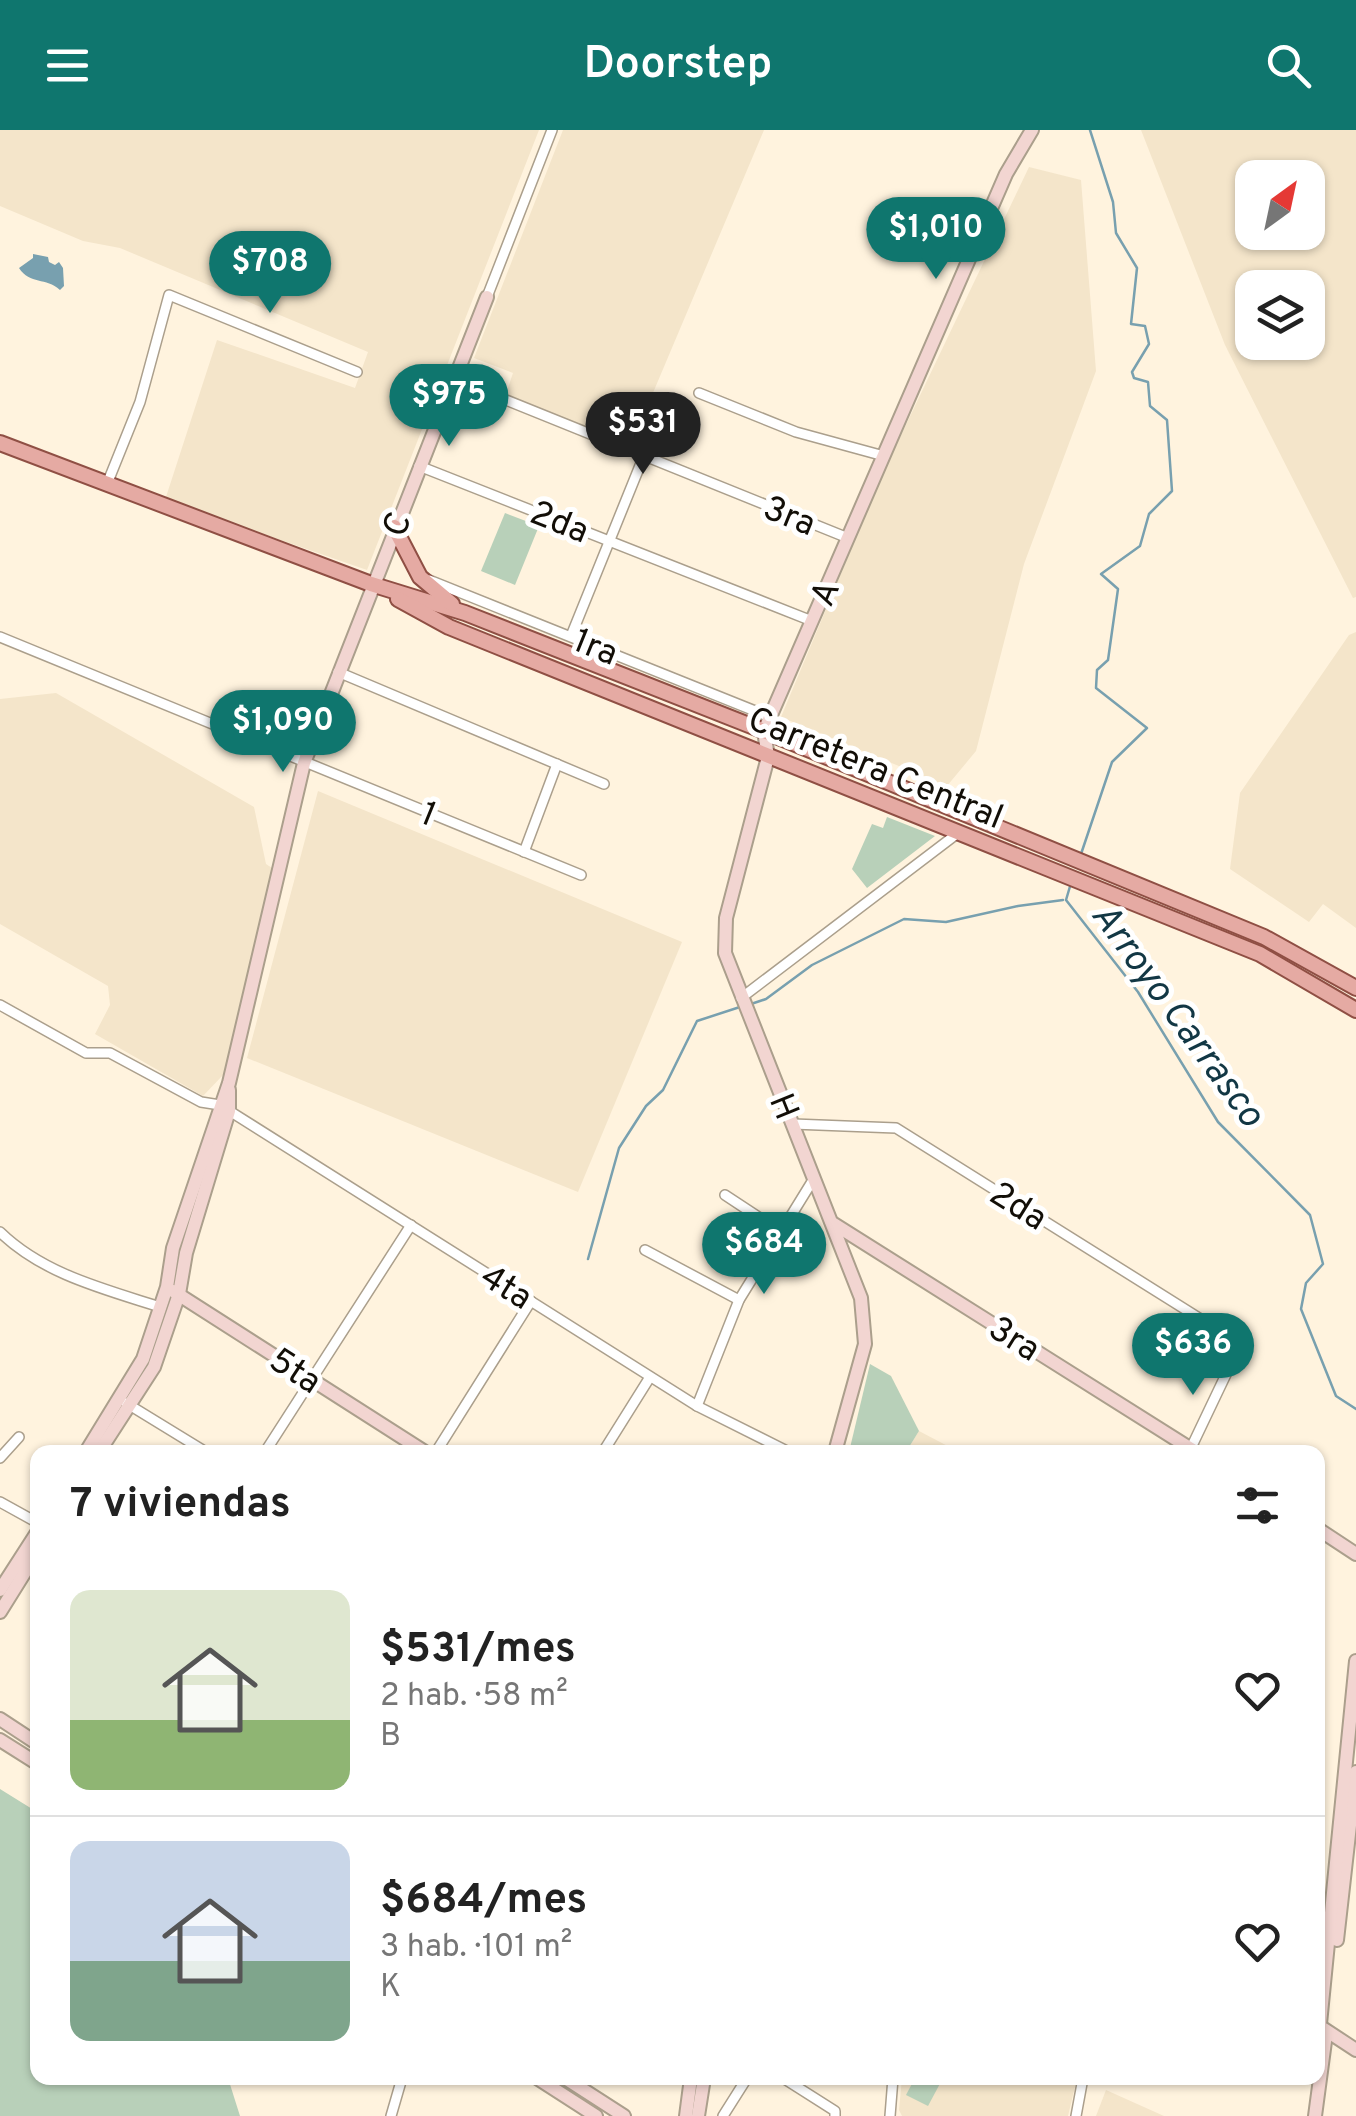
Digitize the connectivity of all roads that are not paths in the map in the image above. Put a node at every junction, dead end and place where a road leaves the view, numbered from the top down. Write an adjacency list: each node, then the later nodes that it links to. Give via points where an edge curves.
1 (552, 130): 3 (street)
2 (1032, 130): 9 (street, A, via 1006,174)
3 (487, 297): 5 (street, C)
4 (357, 372): 12 (street, via 169,295 140,402)
5 (454, 379): 10 (street, 3ra); 11 (street, C)
6 (699, 392): 9 (street, via 796,432)
7 (656, 426): 10 (street)
8 (0, 443): 12 (main road, Carretera Central)
9 (884, 456): 14 (street, A)
10 (644, 457): 14 (street, 3ra); 15 (street)
11 (419, 466): 13 (street, C); 15 (street, 2da)
12 (108, 484): 17 (main road, Carretera Central)
13 (394, 528): 16 (main road); 17 (street, C)
14 (848, 538): 19 (street, A)
15 (610, 542): 19 (street, 2da); 20 (street)
16 (420, 577): 18 (main road); 20 (street, 1ra)
17 (372, 584): 18 (main road, Carretera Central); 22 (street, C); 24 (main road, Carretera Central, via 449,627)
18 (465, 613): 23 (main road, Carretera Central)
19 (812, 621): 23 (street, A)
20 (572, 636): 23 (street, 1ra)
21 (0, 637): 25 (street, 1)
22 (338, 672): 25 (street, C); 26 (street)
23 (767, 724): 24 (street); 31 (main road, Carretera Central, via 1264,936)
24 (768, 757): 28 (main road, Carretera Central); 32 (street, H, via 725,928 725,954)
25 (304, 763): 29 (street, 1); 35 (street, C)
26 (557, 764): 27 (street); 29 (street)
27 (604, 784)
28 (958, 833): 32 (street); 34 (main road, Carretera Central, via 1260,954)
29 (524, 852): 30 (street, 1)
30 (581, 875)
31 (1356, 988)
32 (740, 998): 36 (street, H)
33 (0, 1004): 35 (street, 4ta, via 86,1053 110,1053)
34 (1355, 1007)
35 (225, 1108): 40 (street, 4ta); 44 (street, C, via 173,1248)
36 (793, 1124): 37 (street, H); 63 (street, 2da, via 896,1128 1199,1318 1225,1341 1230,1366)
37 (813, 1180): 39 (street, H); 42 (street)
38 (725, 1194): 42 (street)
39 (834, 1224): 61 (street, H, via 861,1298 865,1332); 62 (street, 3ra)
40 (410, 1225): 46 (street, 4ta); 49 (street)
41 (0, 1232): 47 (street, via 74,1280)
42 (781, 1232): 45 (street)
43 (645, 1250): 45 (street)
44 (173, 1291): 47 (street); 49 (street, 5ta); 50 (street, via 154,1367)
45 (739, 1300): 51 (street)
46 (531, 1301): 48 (street, 4ta); 58 (street)
47 (160, 1307): 50 (street)
48 (650, 1377): 51 (street, 4ta); 59 (street)
49 (312, 1380): 56 (street); 57 (street, 5ta)
50 (124, 1401): 53 (street); 54 (street); 55 (street)
51 (698, 1406): 60 (street, 4ta)
52 (19, 1437): 64 (street)
53 (91, 1445)
54 (102, 1445)
55 (195, 1445)
56 (270, 1445)
57 (414, 1445)
58 (440, 1445)
59 (607, 1445)
60 (775, 1445)
61 (837, 1445)
62 (1183, 1445)
63 (1195, 1445)
64 (0, 1458)
65 (0, 1502): 66 (street)
66 (30, 1522)
67 (1325, 1534): 69 (street)
68 (30, 1540): 71 (street)
69 (1356, 1554)
70 (30, 1564): 72 (street)
71 (0, 1590)
72 (0, 1612)
73 (1356, 1661): 79 (street)
74 (0, 1720): 75 (street)
75 (30, 1739)
76 (0, 1740): 77 (street)
77 (30, 1759)
78 (1356, 1772): 80 (street)
79 (1325, 1986)
80 (1325, 1999)
81 (1325, 2031): 82 (street)
82 (1356, 2050)
83 (400, 2085): 96 (street)
84 (547, 2085): 95 (street)
85 (576, 2085): 94 (street)
86 (691, 2085): 98 (street)
87 (703, 2085): 99 (street)
88 (743, 2085): 100 (street)
89 (794, 2085): 101 (street)
90 (892, 2085): 102 (street)
91 (1082, 2085): 103 (street)
92 (1313, 2085): 104 (street)
93 (1315, 2085): 104 (street)
94 (592, 2095): 95 (street); 97 (street)
95 (589, 2114)
96 (392, 2116)
97 (624, 2116)
98 (686, 2116)
99 (698, 2116)
100 (723, 2116)
101 (835, 2116)
102 (890, 2116)
103 (1076, 2116)
104 (1312, 2116)

